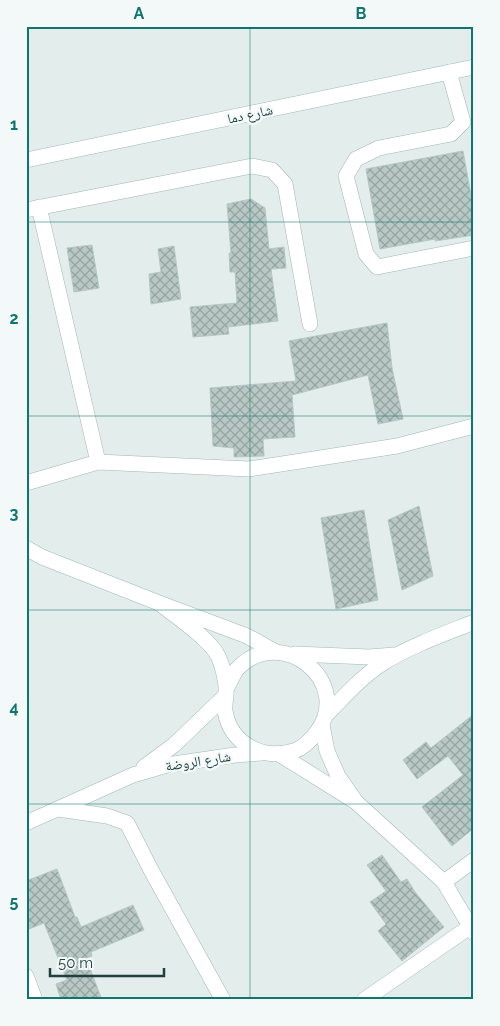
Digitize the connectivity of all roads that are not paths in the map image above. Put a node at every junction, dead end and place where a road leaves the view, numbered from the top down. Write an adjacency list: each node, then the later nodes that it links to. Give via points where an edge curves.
1 (474, 67): 2 (street, شارع دما)
2 (449, 72): 3 (street, شارع دما); 5 (street, via 462,122 451,134 379,148 356,159 346,176 366,254 377,267)
3 (26, 160)
4 (33, 209): 6 (street, via 252,166 272,170 285,184); 8 (street)
5 (474, 248)
6 (310, 324)
7 (474, 426): 8 (street, via 397,446 249,468)
8 (98, 462): 9 (street)
9 (26, 483)
10 (26, 548): 11 (street)
11 (159, 603): 13 (street, via 248,636); 16 (street, via 218,655)
12 (474, 622): 15 (street)
13 (276, 652): 14 (street); 16 (street, via 255,656 237,669)
14 (292, 654): 15 (street); 17 (street, via 309,663 321,678 327,696)
15 (398, 655): 17 (street, via 366,677)
16 (226, 693): 18 (street, via 225,711 238,738 250,748); 19 (street, شارع الروضة, via 174,745)
17 (324, 720): 18 (street, via 311,740 296,750); 20 (street, via 327,751 338,776)
18 (271, 754): 19 (street, شارع الروضة, via 235,755 167,765); 20 (street)
19 (133, 775): 21 (street, شارع الروضة)
20 (356, 802): 24 (street)
21 (58, 808): 22 (street, شارع الروضة); 28 (street, via 127,822 150,870)
22 (26, 823)
23 (474, 860): 24 (street)
24 (444, 882): 25 (street)
25 (472, 930): 29 (street)
26 (26, 976): 27 (street)
27 (35, 1000)
28 (224, 1000)
29 (364, 1000)

